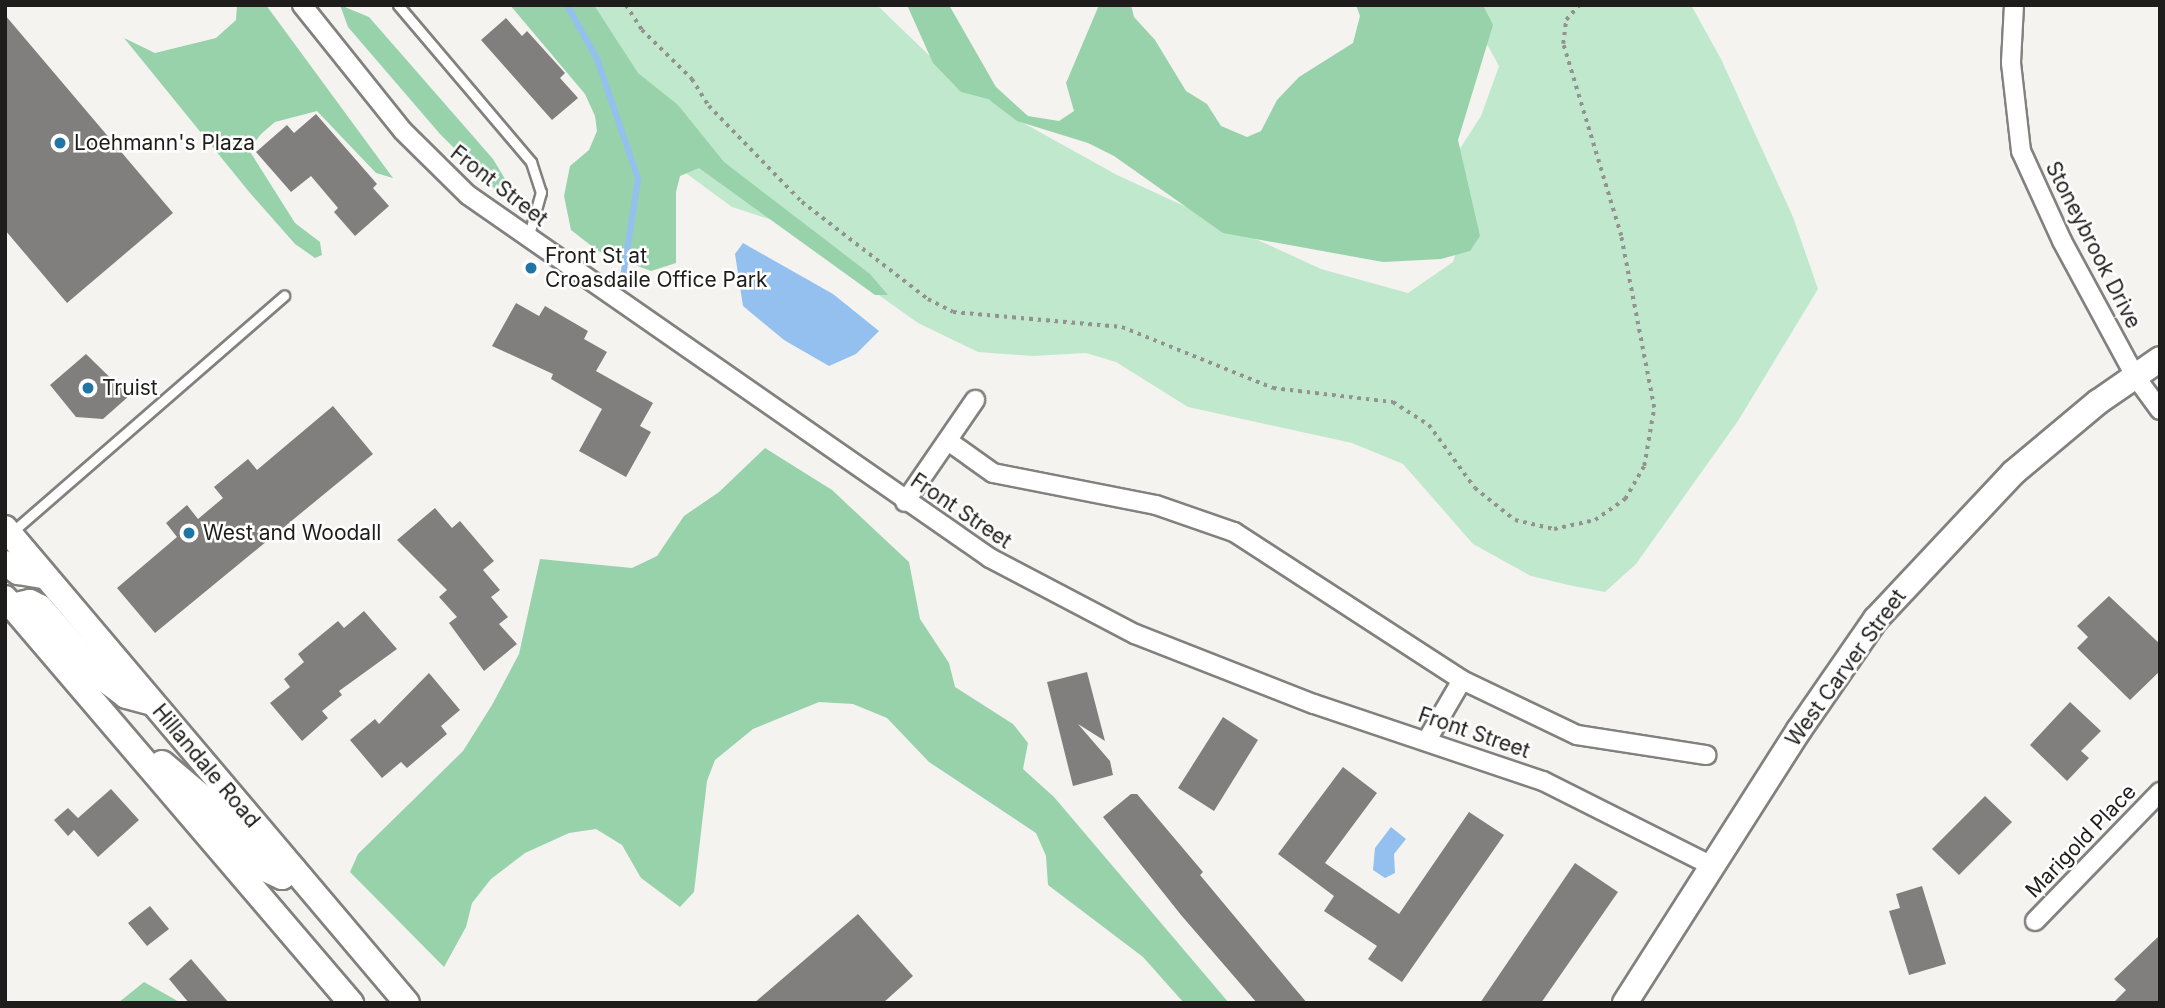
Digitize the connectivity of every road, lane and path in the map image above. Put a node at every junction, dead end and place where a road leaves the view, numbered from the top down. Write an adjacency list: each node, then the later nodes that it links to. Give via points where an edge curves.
1 (302, 5): 6 (street, Front Street, via 434,165)
2 (398, 5): 6 (lane, via 531,162 541,192)
3 (626, 5): 4 (path, via 642,30 692,79 709,106 802,202 928,299 953,312 1122,327 1273,388 1393,402 1429,425 1475,488 1515,520 1554,529 1595,520 1625,499 1644,466 1654,408 1621,236 1565,53 1563,28)
4 (1579, 5)
5 (2014, 5): 9 (street, Stoneybrook Drive, via 2011,63 2021,151 2056,229)
6 (528, 238): 13 (street, Front Street)
7 (284, 296): 14 (lane)
8 (2160, 359): 9 (street, West Carver Street)
9 (2134, 376): 11 (street, Stoneybrook Drive); 24 (street, West Carver Street, via 2013,473 1917,571 1840,669)
10 (975, 400): 12 (street)
11 (2160, 410)
12 (948, 442): 13 (street); 18 (street, via 993,473 1156,505 1234,532)
13 (905, 502): 21 (street, Front Street, via 1032,584 1135,634 1303,699)
14 (8, 531): 16 (street, Hillandale Road)
15 (5, 563): 16 (street, via 18,572)
16 (44, 576): 19 (street, Hillandale Road)
17 (7, 605): 19 (street, via 30,602 40,607 101,677 126,696); 20 (street, Hillandale Road)
18 (1462, 680): 21 (street); 22 (street, via 1600,742)
19 (152, 703): 25 (street, Hillandale Road)
20 (125, 736): 25 (street, via 182,778 265,869 282,877); 27 (street, Hillandale Road)
21 (1427, 740): 24 (street, Front Street, via 1583,798)
22 (1706, 755)
23 (2160, 792): 26 (street, Marigold Place)
24 (1714, 867): 29 (street, West Carver Street)
25 (293, 869): 28 (street, Hillandale Road)
26 (2035, 921)
27 (352, 1003)
28 (407, 1003)
29 (1625, 1003)

